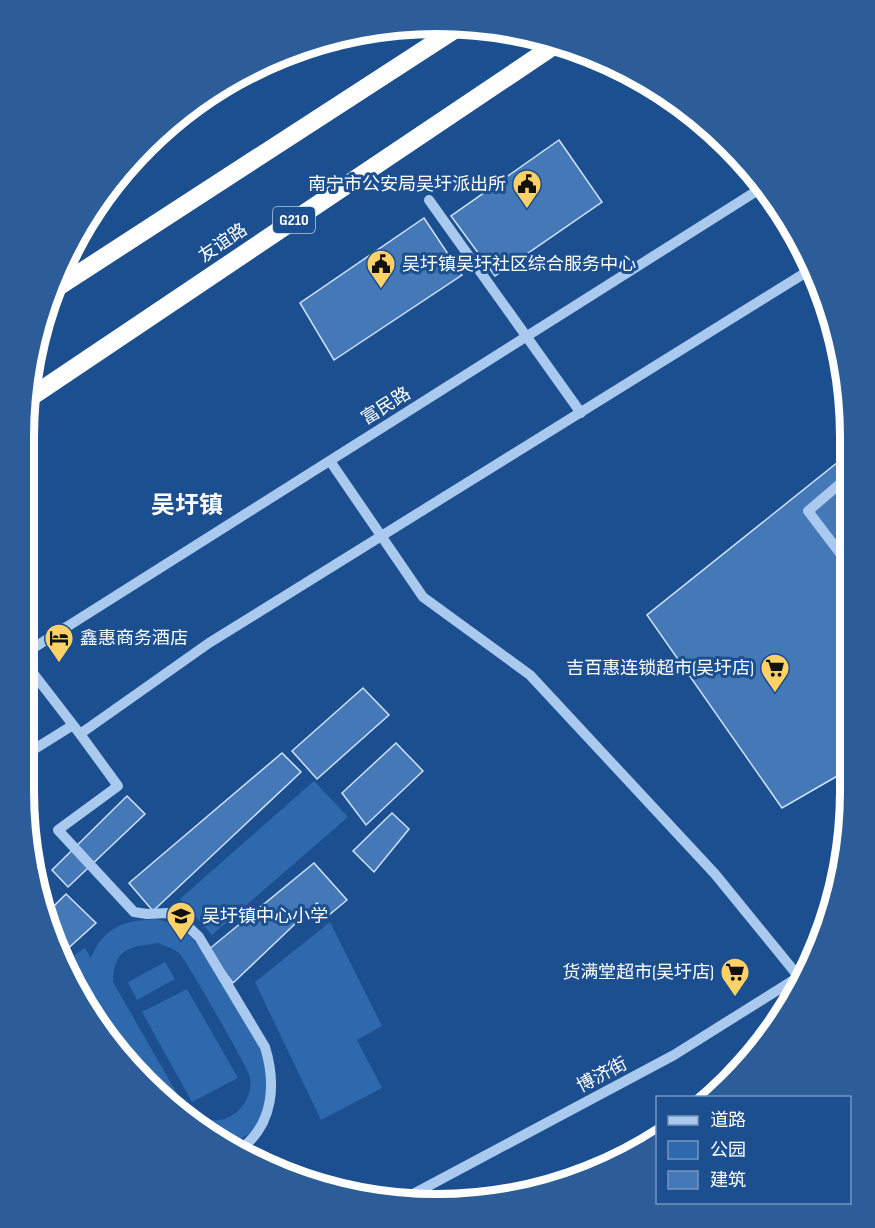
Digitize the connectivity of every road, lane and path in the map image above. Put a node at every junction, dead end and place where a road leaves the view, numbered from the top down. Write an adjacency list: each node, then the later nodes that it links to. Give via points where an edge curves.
1 (448, 34): 6 (highway)
2 (548, 50): 8 (highway, 友谊路 / G210)
3 (756, 191): 7 (street, 富民路)
4 (429, 200): 7 (street)
5 (805, 273): 9 (street)
6 (65, 282)
7 (527, 337): 9 (street); 10 (street, 富民路)
8 (37, 393)
9 (581, 413): 12 (street)
10 (330, 461): 12 (street); 14 (street, 富民路)
11 (840, 484): 13 (street, via 808,511)
12 (381, 537): 16 (street); 18 (street, via 423,597 530,675 715,874)
13 (840, 553)
14 (34, 648)
15 (34, 674): 16 (street)
16 (77, 729): 17 (street); 20 (street, via 118,786 58,830 134,912 168,913 199,937 265,1047 272,1067 269,1108)
17 (34, 750)
18 (797, 974)
19 (791, 985): 21 (street, 博济街, via 674,1055)
20 (246, 1145)
21 (415, 1193)

